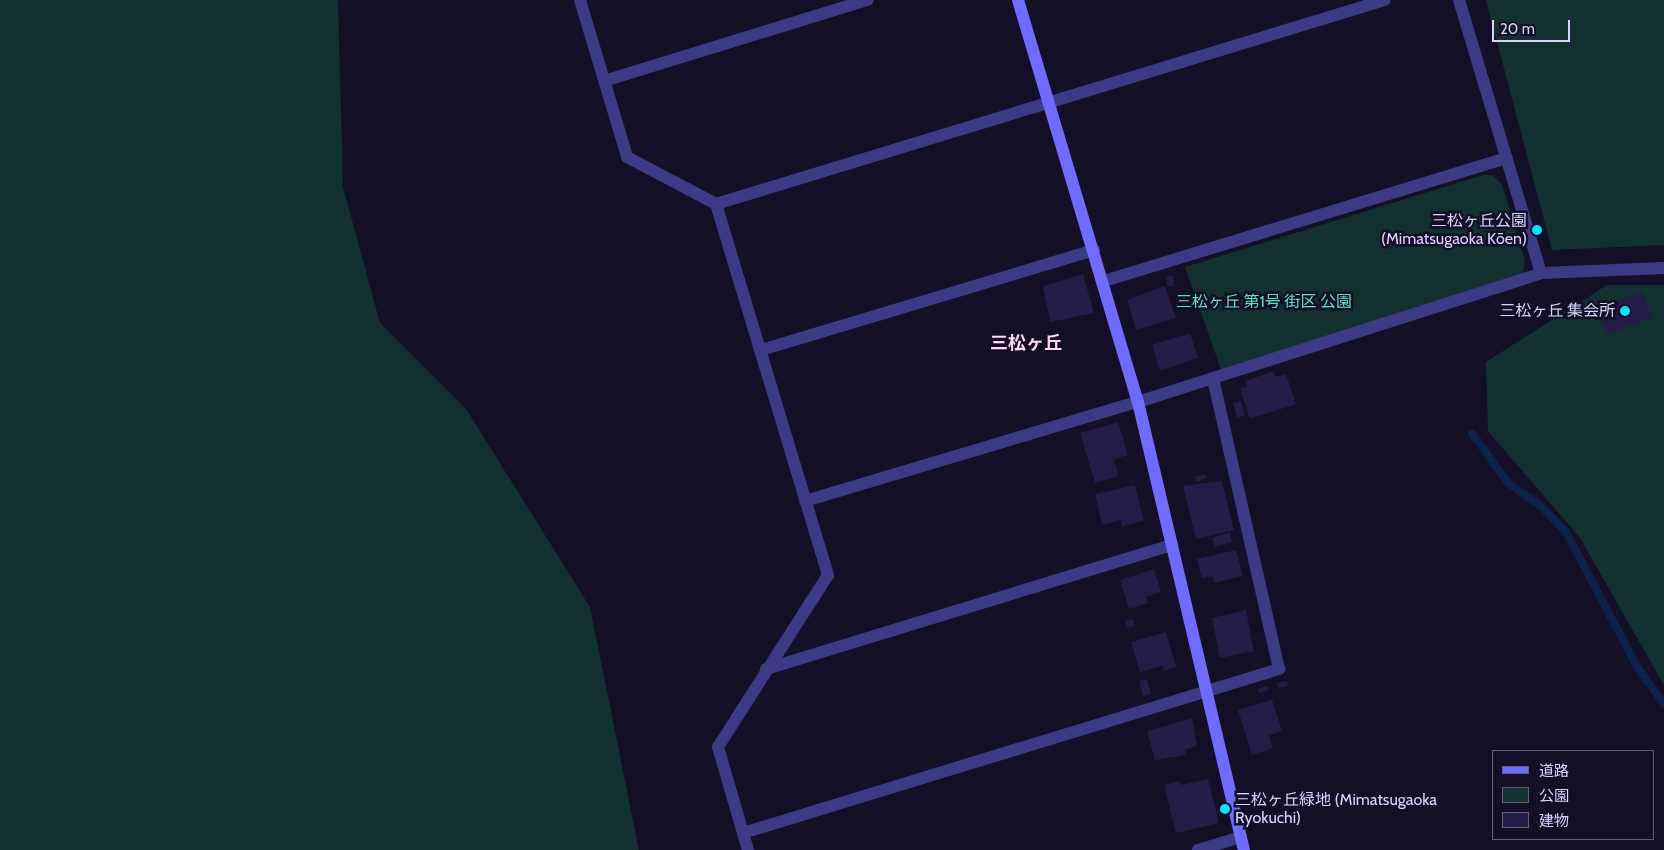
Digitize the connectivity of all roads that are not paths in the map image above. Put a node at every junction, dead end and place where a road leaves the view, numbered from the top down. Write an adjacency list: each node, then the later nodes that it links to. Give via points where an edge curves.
1 (580, 0): 6 (street)
2 (868, 0): 6 (street)
3 (1018, 0): 7 (street)
4 (1385, 0): 7 (street)
5 (1459, 0): 8 (street)
6 (604, 81): 9 (street, via 627,157)
7 (1048, 102): 9 (street); 10 (street)
8 (1507, 158): 12 (street); 13 (street)
9 (716, 204): 14 (street)
10 (1094, 250): 13 (street); 14 (street)
11 (1664, 268): 12 (street)
12 (1542, 274): 15 (street)
13 (1104, 281): 16 (street)
14 (761, 350): 17 (street)
15 (1214, 379): 16 (street); 20 (street, via 1279,669)
16 (1138, 402): 17 (street); 18 (street)
17 (805, 500): 19 (street, via 828,575)
18 (1172, 545): 19 (street); 20 (street)
19 (766, 669): 21 (street, via 718,747)
20 (1208, 691): 21 (street); 22 (street)
21 (742, 833): 23 (street)
22 (1241, 837): 24 (street); 25 (street)
23 (748, 850)
24 (1198, 850)
25 (1244, 850)

